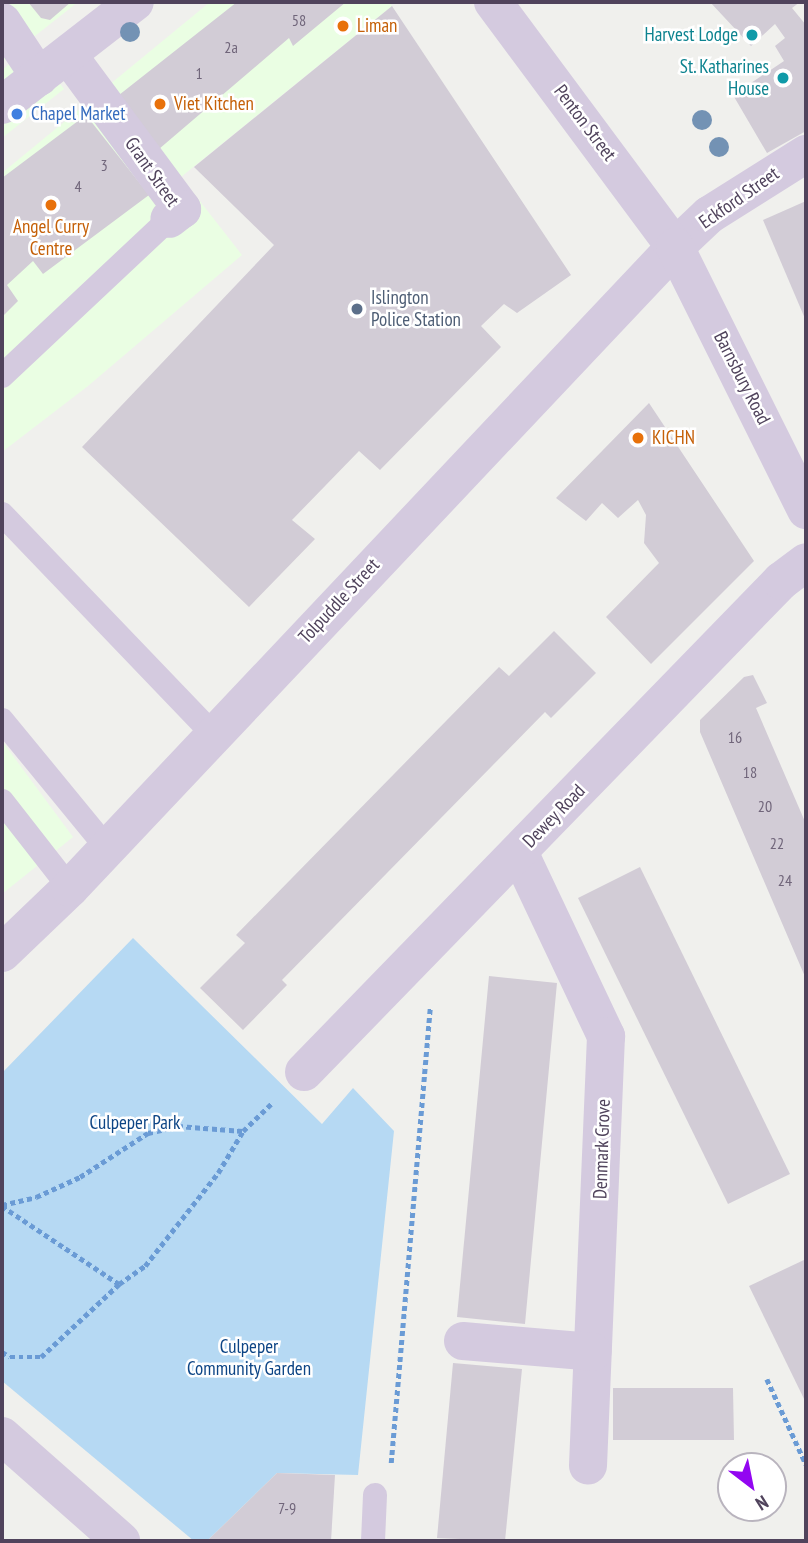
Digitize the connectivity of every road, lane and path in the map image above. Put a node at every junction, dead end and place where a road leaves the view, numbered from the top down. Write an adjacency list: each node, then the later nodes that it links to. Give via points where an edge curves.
1 (135, 2): 4 (street)
2 (493, 2): 8 (street, Penton Street)
3 (2, 20): 4 (street)
4 (53, 66): 5 (street); 7 (street, Grant Street, via 182,209)
5 (2, 106)
6 (806, 154): 8 (street, Eckford Street, via 709,215)
7 (169, 219): 9 (lane)
8 (675, 247): 10 (street, Barnsbury Road); 14 (street, Tolpuddle Street)
9 (2, 376)
10 (806, 510)
11 (2, 514): 14 (lane)
12 (806, 562): 17 (street, Dewey Road, via 781,581)
13 (2, 720): 16 (lane)
14 (215, 735): 16 (street, Tolpuddle Street)
15 (2, 801): 18 (lane)
16 (107, 848): 18 (street, Tolpuddle Street)
17 (519, 852): 21 (street, Dewey Road); 27 (street, Denmark Grove, via 606,1037)
18 (70, 888): 19 (street, Tolpuddle Street)
19 (2, 953)
20 (430, 1004): 32 (path, via 391,1467)
21 (304, 1072): 22 (path)
22 (243, 1131): 23 (path, via 178,1126 148,1133 80,1177 36,1197); 24 (path, via 218,1173 145,1266)
23 (2, 1205): 24 (path)
24 (119, 1284): 26 (path, via 41,1357 10,1357)
25 (463, 1341): 27 (street)
26 (2, 1352)
27 (593, 1352): 31 (street, Denmark Grove)
28 (767, 1379): 30 (path)
29 (2, 1436): 33 (street)
30 (806, 1464)
31 (588, 1465)
32 (375, 1495): 34 (lane)
33 (121, 1541)
34 (373, 1541)

